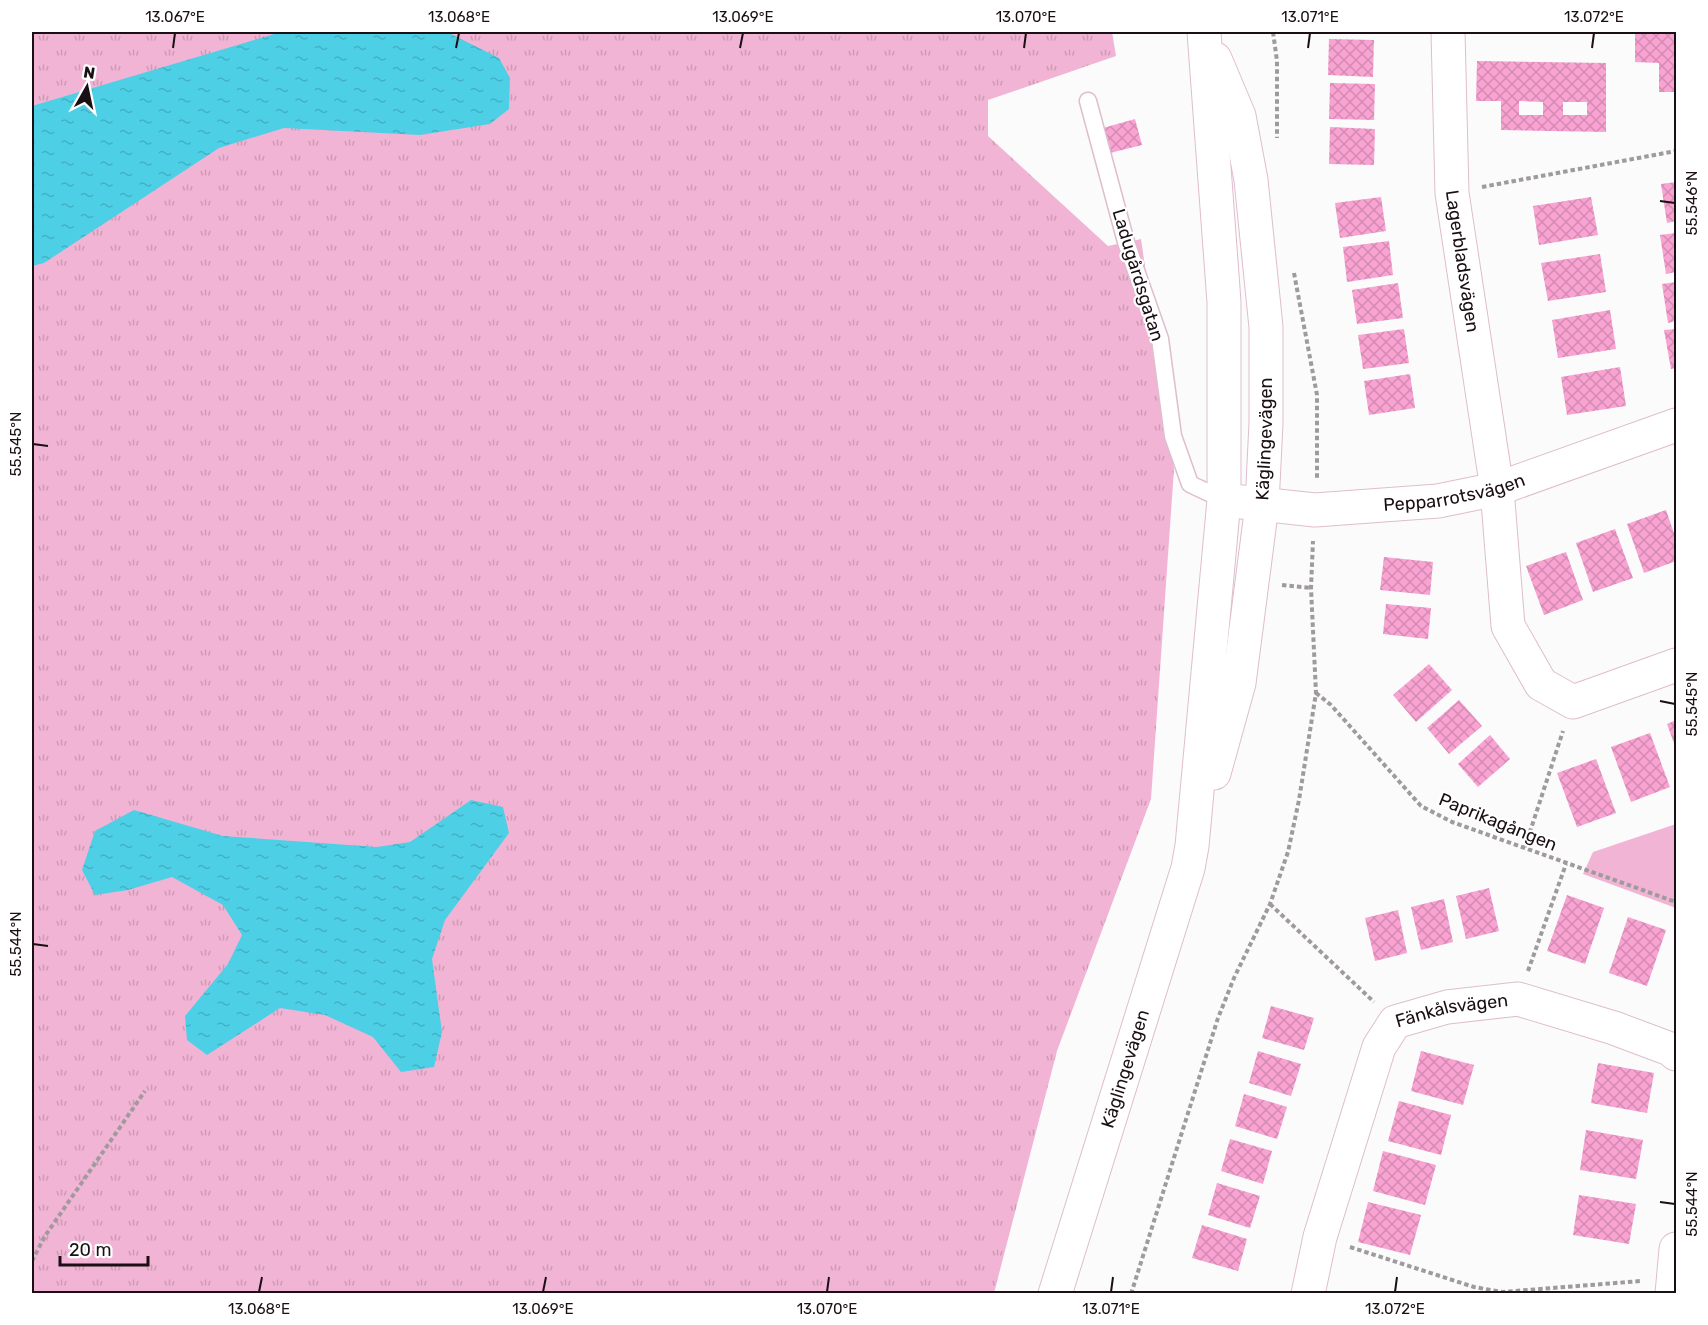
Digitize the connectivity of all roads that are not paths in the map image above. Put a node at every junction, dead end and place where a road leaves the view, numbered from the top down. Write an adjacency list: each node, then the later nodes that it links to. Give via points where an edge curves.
1 (1204, 32): 6 (main road, Käglingevägen, via 1224,302); 7 (main road, Käglingevägen, via 1239,116 1251,180 1266,327)
2 (1448, 32): 5 (main road, Lagerbladsvägen, via 1452,193)
3 (1088, 100): 6 (lane, Ladugårdsgatan, via 1126,242 1160,339 1173,436 1190,484)
4 (1677, 425): 5 (main road, Pepparrotsvägen)
5 (1497, 489): 7 (main road, Pepparrotsvägen, via 1438,501 1375,507 1315,510); 8 (main road, Lagerbladsvägen, via 1508,626 1541,684 1573,702)
6 (1224, 500): 7 (main road, Pepparrotsvägen); 9 (main road, Käglingevägen)
7 (1262, 505): 9 (main road, Käglingevägen, via 1239,683)
8 (1677, 664)
9 (1192, 846): 11 (main road, Käglingevägen)
10 (1677, 1054): 12 (main road, Fänkålsvägen, via 1614,1028 1518,999 1447,1007 1395,1022 1379,1047 1320,1237)
11 (1055, 1293)
12 (1308, 1293)

